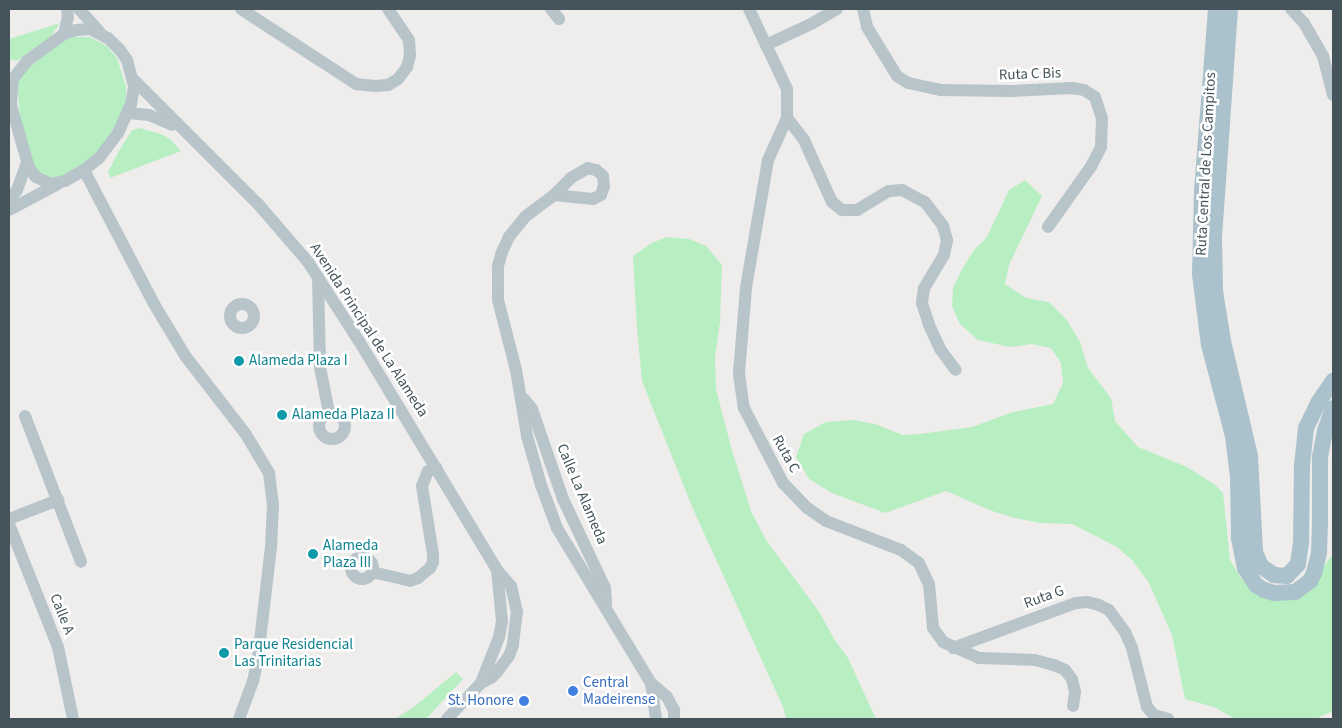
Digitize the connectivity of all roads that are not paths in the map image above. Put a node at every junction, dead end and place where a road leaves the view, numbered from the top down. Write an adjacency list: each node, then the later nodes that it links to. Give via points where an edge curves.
1 (68, 9): 14 (street)
2 (79, 9): 13 (street)
3 (241, 9): 4 (street, via 356,84 374,86 388,85 398,79 407,67 410,55 409,40)
4 (388, 9)
5 (551, 9): 12 (street)
6 (749, 9): 15 (street, Ruta C)
7 (837, 9): 15 (street)
8 (863, 9): 27 (street, Ruta C Bis, via 867,27 897,76 908,83 940,90 1072,88 1084,90 1094,97 1102,118 1101,147)
9 (1216, 9): 32 (main road, Ruta Central de Los Campitos, via 1200,229 1200,274 1209,345 1232,436 1238,475 1238,531 1245,568 1256,585 1264,590 1295,592 1310,581 1314,573 1320,522 1320,457)
10 (1230, 9): 30 (main road, Ruta Central de Los Campitos, via 1214,237 1215,291 1248,447 1255,552 1261,566 1274,575 1287,576 1298,564 1306,428)
11 (1290, 9): 17 (street, via 1304,23 1323,56)
12 (559, 19)
13 (101, 33): 14 (street, via 83,29); 16 (street, via 120,50)
14 (64, 34): 21 (street, via 27,60 13,79 12,105)
15 (766, 45): 19 (street, Ruta C, via 787,89)
16 (132, 78): 18 (street, via 134,87); 20 (street, Avenida Principal de La Alameda)
17 (1333, 95)
18 (129, 112): 20 (street, Avenida Principal de La Alameda, via 159,118); 22 (street, via 107,149)
19 (787, 118): 29 (street, via 804,140 832,202 842,210 857,210 889,192 902,190 925,202 943,226 947,240 944,255 924,288 922,303 940,349); 47 (street, Ruta C, via 768,160 746,288 739,374 744,408 783,483 806,507 826,521 901,550 919,563 929,584 933,628 943,642)
20 (183, 131): 28 (street, Avenida Principal de La Alameda, via 278,226)
21 (27, 162): 23 (street, via 36,177); 25 (street, via 17,190)
22 (84, 170): 23 (street); 52 (street, via 124,251 186,357 245,433 269,473 273,505 271,547 258,658)
23 (58, 184): 26 (street)
24 (554, 195): 31 (street, Calle La Alameda, via 516,227 498,266 498,300)
25 (9, 201)
26 (9, 210)
27 (1048, 227)
28 (318, 277): 33 (street, via 320,367); 35 (street, Avenida Principal de La Alameda)
29 (956, 370)
30 (1333, 381)
31 (522, 396): 36 (street, Calle La Alameda, via 532,409); 38 (street, Calle La Alameda, via 527,436)
32 (1333, 408)
33 (329, 413)
34 (26, 416): 37 (street)
35 (436, 468): 42 (street, Avenida Principal de La Alameda); 43 (street, via 428,472 422,486 433,554 430,568 410,580)
36 (564, 498): 38 (street); 44 (street, Calle La Alameda, via 605,588)
37 (58, 500): 39 (street); 41 (street)
38 (549, 505): 44 (street, Calle La Alameda, via 562,536)
39 (9, 519)
40 (9, 524): 51 (street, Calle A, via 58,647)
41 (82, 562)
42 (497, 570): 45 (street, Avenida Principal de La Alameda); 46 (street, Avenida Principal de La Alameda, via 506,578 514,594)
43 (372, 572)
44 (607, 606): 48 (street, Calle La Alameda)
45 (502, 621): 46 (street); 49 (street, Avenida Principal de La Alameda)
46 (515, 628): 49 (street, Avenida Principal de La Alameda, via 509,656 491,678)
47 (953, 648): 50 (street, Ruta C, via 980,658 1035,660 1065,670 1076,692); 56 (street, Ruta G, via 1076,603 1099,605 1109,610 1125,632 1147,707 1154,715)
48 (651, 682): 54 (street, Calle La Alameda); 55 (street, Calle La Alameda, via 667,697 674,710)
49 (481, 683): 53 (street, Avenida Principal de La Alameda)
50 (1073, 706)
51 (73, 719)
52 (238, 719)
53 (447, 719)
54 (656, 719)
55 (674, 719)
56 (1168, 719)

